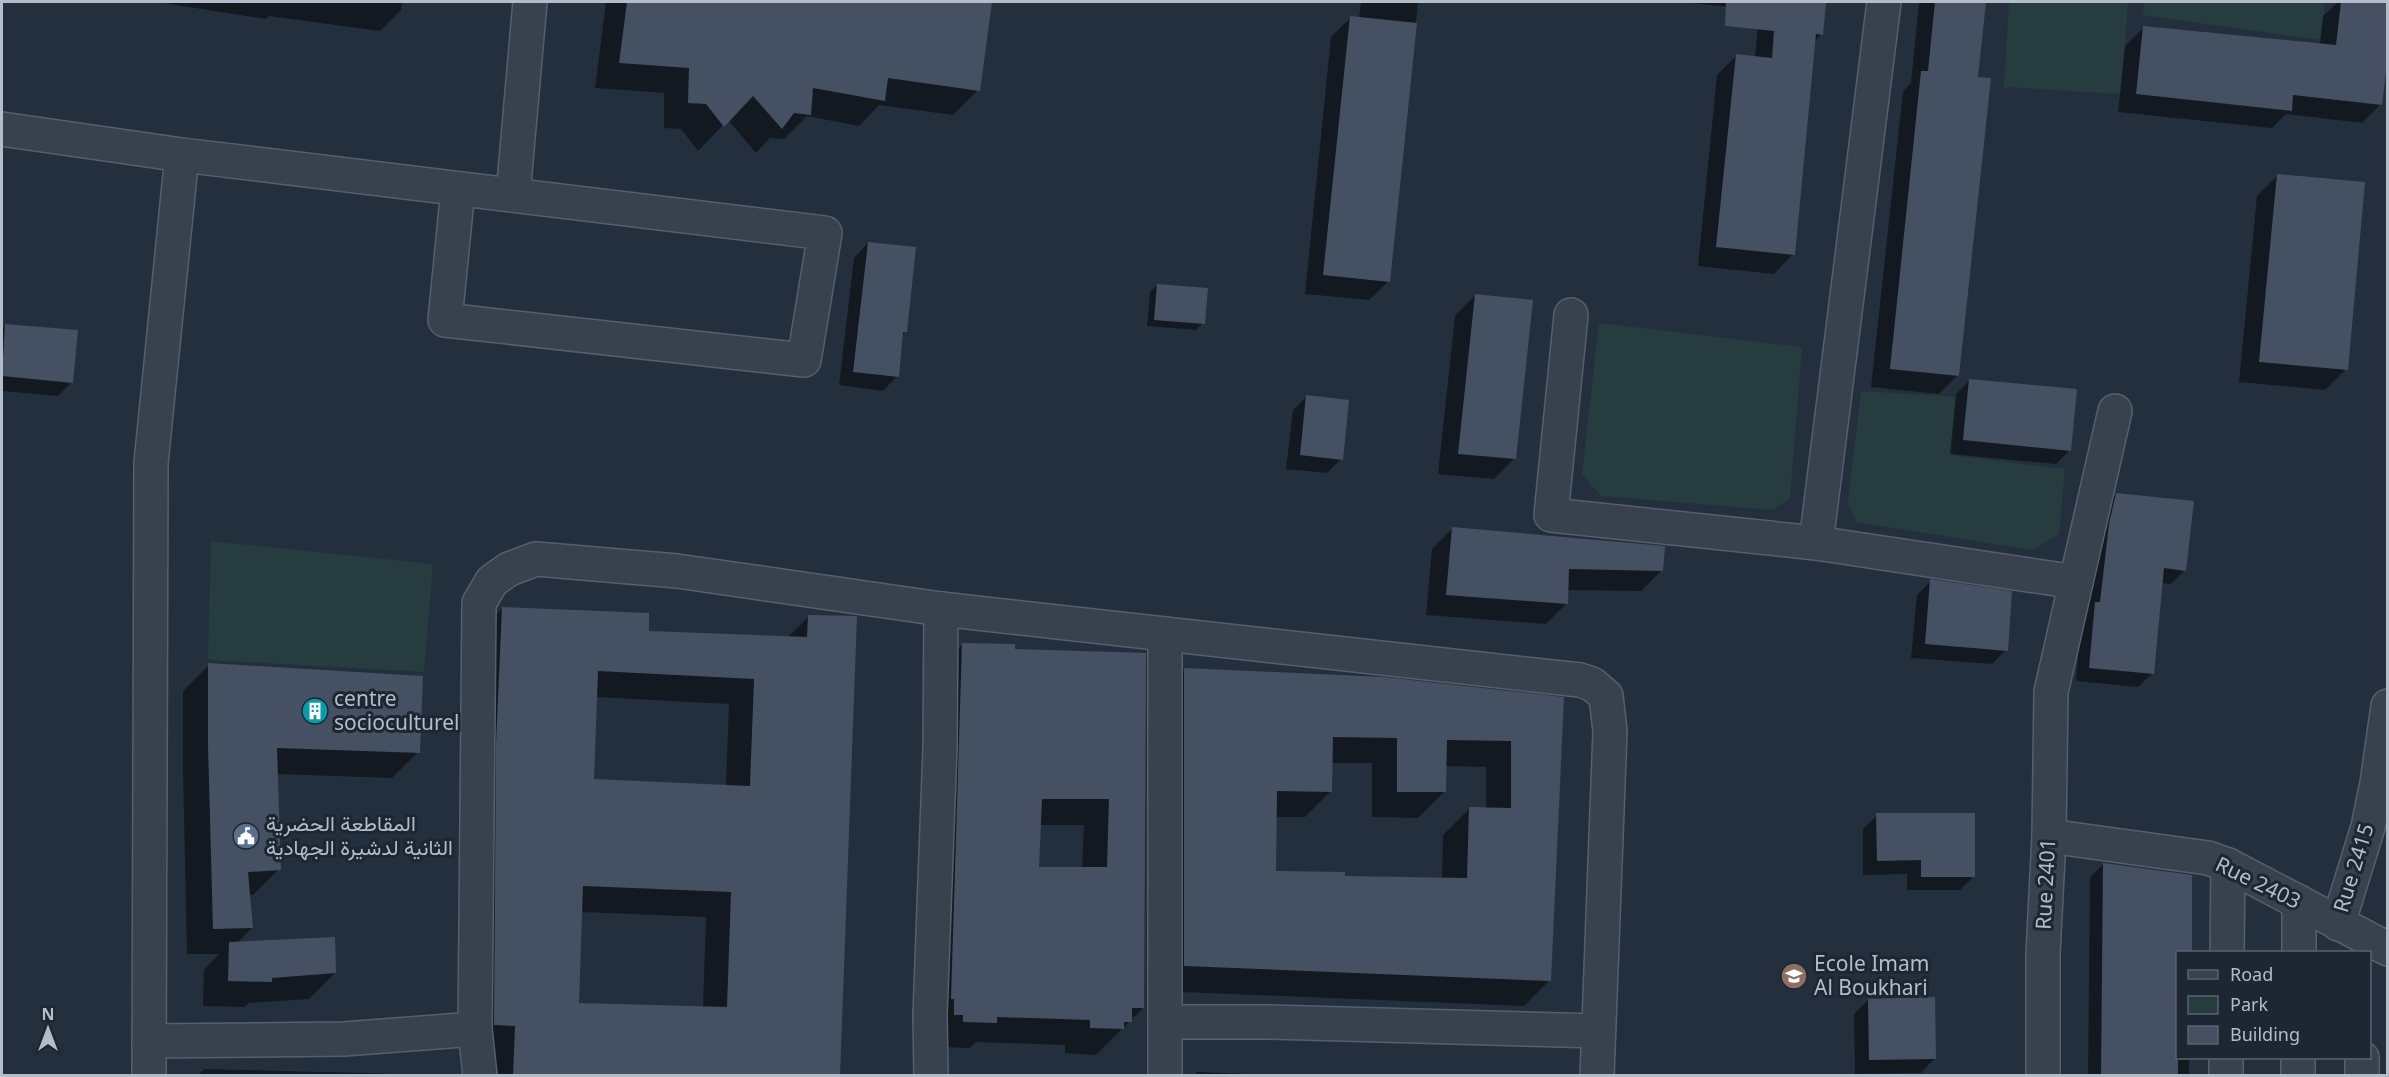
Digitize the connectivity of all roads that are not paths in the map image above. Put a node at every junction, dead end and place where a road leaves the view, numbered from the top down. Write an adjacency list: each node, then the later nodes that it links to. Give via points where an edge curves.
1 (530, 2): 6 (street)
2 (1884, 2): 9 (street)
3 (2, 129): 4 (street)
4 (182, 155): 5 (street); 23 (street, via 151,463)
5 (458, 189): 6 (street); 6 (street, via 445,320 804,360 825,233)
6 (513, 195)
7 (1571, 315): 9 (street, via 1551,515)
8 (2115, 411): 10 (street, Rue 2401)
9 (1816, 543): 10 (street)
10 (2076, 582): 14 (street, Rue 2401, via 2051,692)
11 (941, 609): 12 (street); 21 (street, via 677,571 536,559 492,580 479,603); 29 (street)
12 (1165, 634): 20 (street); 22 (street, via 1592,684 1605,696 1610,731)
13 (2388, 706): 17 (street, Rue 2415, via 2368,827)
14 (2049, 836): 15 (street, Rue 2403, via 2208,858); 32 (street, Rue 2401, via 2043,954)
15 (2228, 865): 16 (street, Rue 2403); 18 (street)
16 (2299, 902): 17 (street, Rue 2403); 19 (street)
17 (2364, 940)
18 (2227, 951)
19 (2299, 951)
20 (1165, 1022): 22 (street); 30 (street)
21 (476, 1029): 23 (street, via 344,1039); 28 (street)
22 (1598, 1031): 31 (street)
23 (149, 1041): 27 (street)
24 (2226, 1059): 33 (street)
25 (2298, 1059): 34 (street)
26 (2362, 1059): 35 (street)
27 (148, 1076)
28 (480, 1076)
29 (931, 1076)
30 (1165, 1076)
31 (1597, 1076)
32 (2043, 1076)
33 (2226, 1076)
34 (2298, 1076)
35 (2362, 1076)

